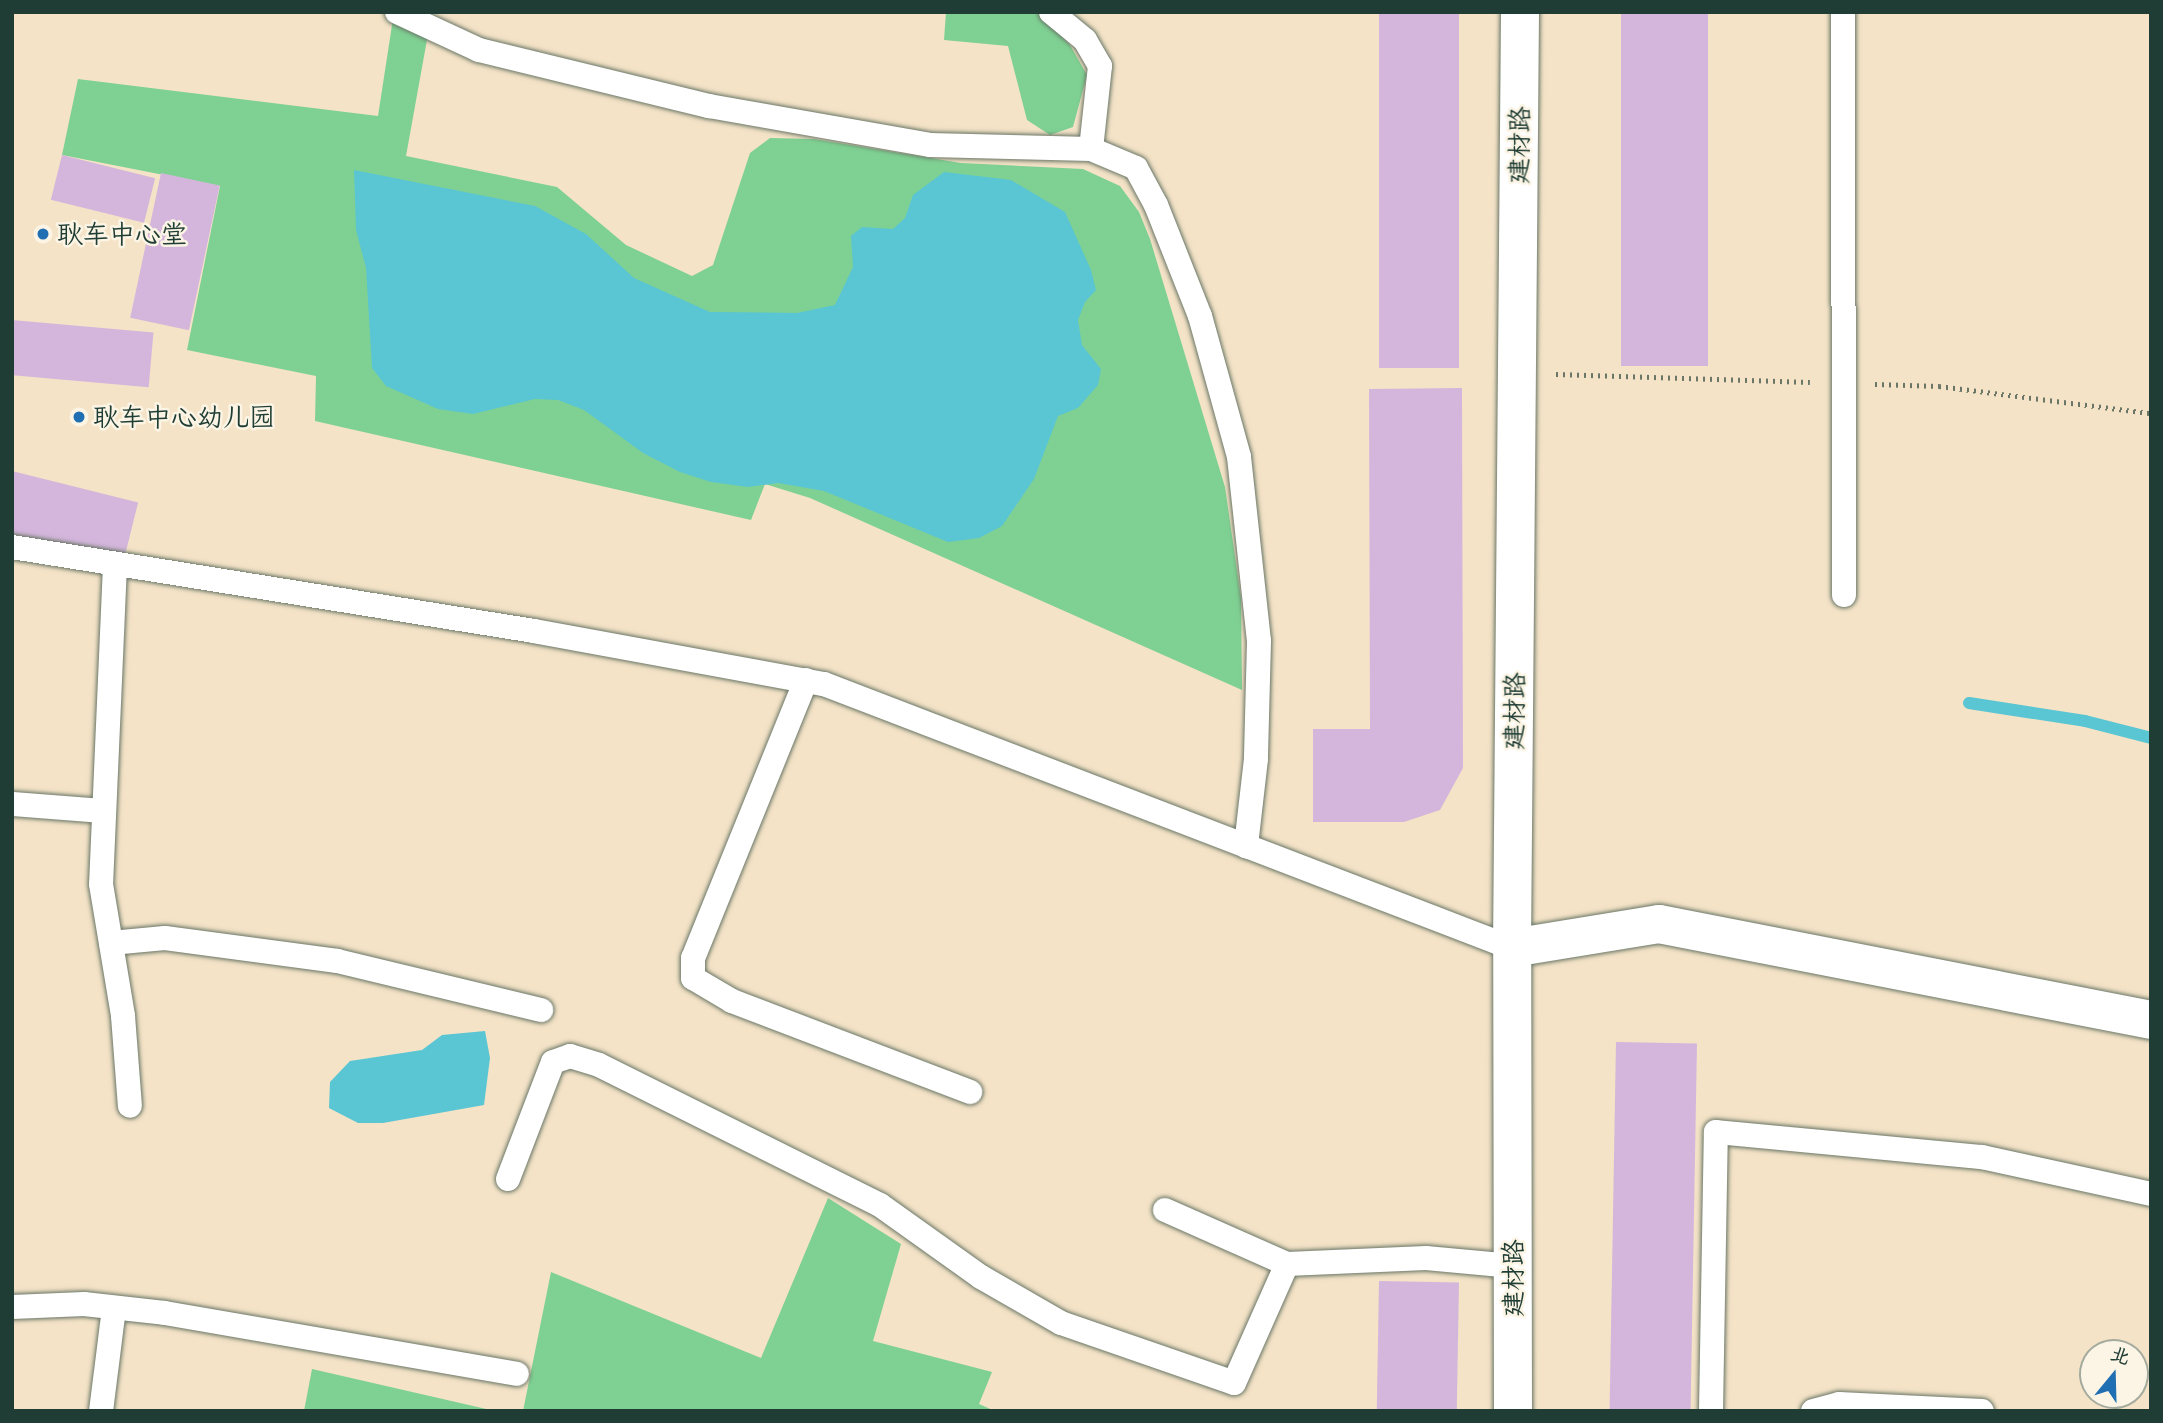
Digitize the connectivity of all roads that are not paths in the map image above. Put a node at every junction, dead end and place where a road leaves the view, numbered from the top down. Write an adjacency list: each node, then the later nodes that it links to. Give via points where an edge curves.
1 (397, 12): 5 (lane, via 479,50 709,106 930,145)
2 (1051, 12): 5 (lane, via 1085,40 1100,66)
3 (1520, 12): 14 (street, 建材路)
4 (1843, 12): 8 (lane)
5 (1091, 149): 12 (lane, via 1136,168 1156,205 1200,316 1239,457 1259,641 1256,759)
6 (12, 547): 7 (lane)
7 (115, 565): 9 (lane, via 534,631); 11 (lane)
8 (1844, 595)
9 (806, 680): 12 (lane); 17 (lane, via 693,958 693,978 732,1001)
10 (12, 804): 11 (lane)
11 (104, 811): 13 (lane, via 101,884)
12 (1246, 846): 14 (lane)
13 (111, 943): 15 (lane, via 165,938 337,961); 18 (lane, via 124,1016)
14 (1512, 948): 16 (street, via 1659,924); 23 (street, 建材路)
15 (541, 1010)
16 (2151, 1020)
17 (970, 1092)
18 (130, 1106)
19 (508, 1180): 22 (lane, via 553,1062 570,1056 599,1065 880,1205 981,1278 1061,1323 1234,1383)
20 (2151, 1194): 29 (lane, via 1982,1157 1716,1132)
21 (1165, 1210): 22 (lane)
22 (1287, 1264): 23 (lane, via 1426,1258)
23 (1513, 1266): 28 (street, 建材路)
24 (12, 1307): 25 (lane)
25 (114, 1308): 26 (lane); 27 (lane)
26 (517, 1374)
27 (101, 1411)
28 (1513, 1411)
29 (1711, 1411)
30 (1813, 1411): 31 (lane, via 1839,1404)
31 (1982, 1411)

